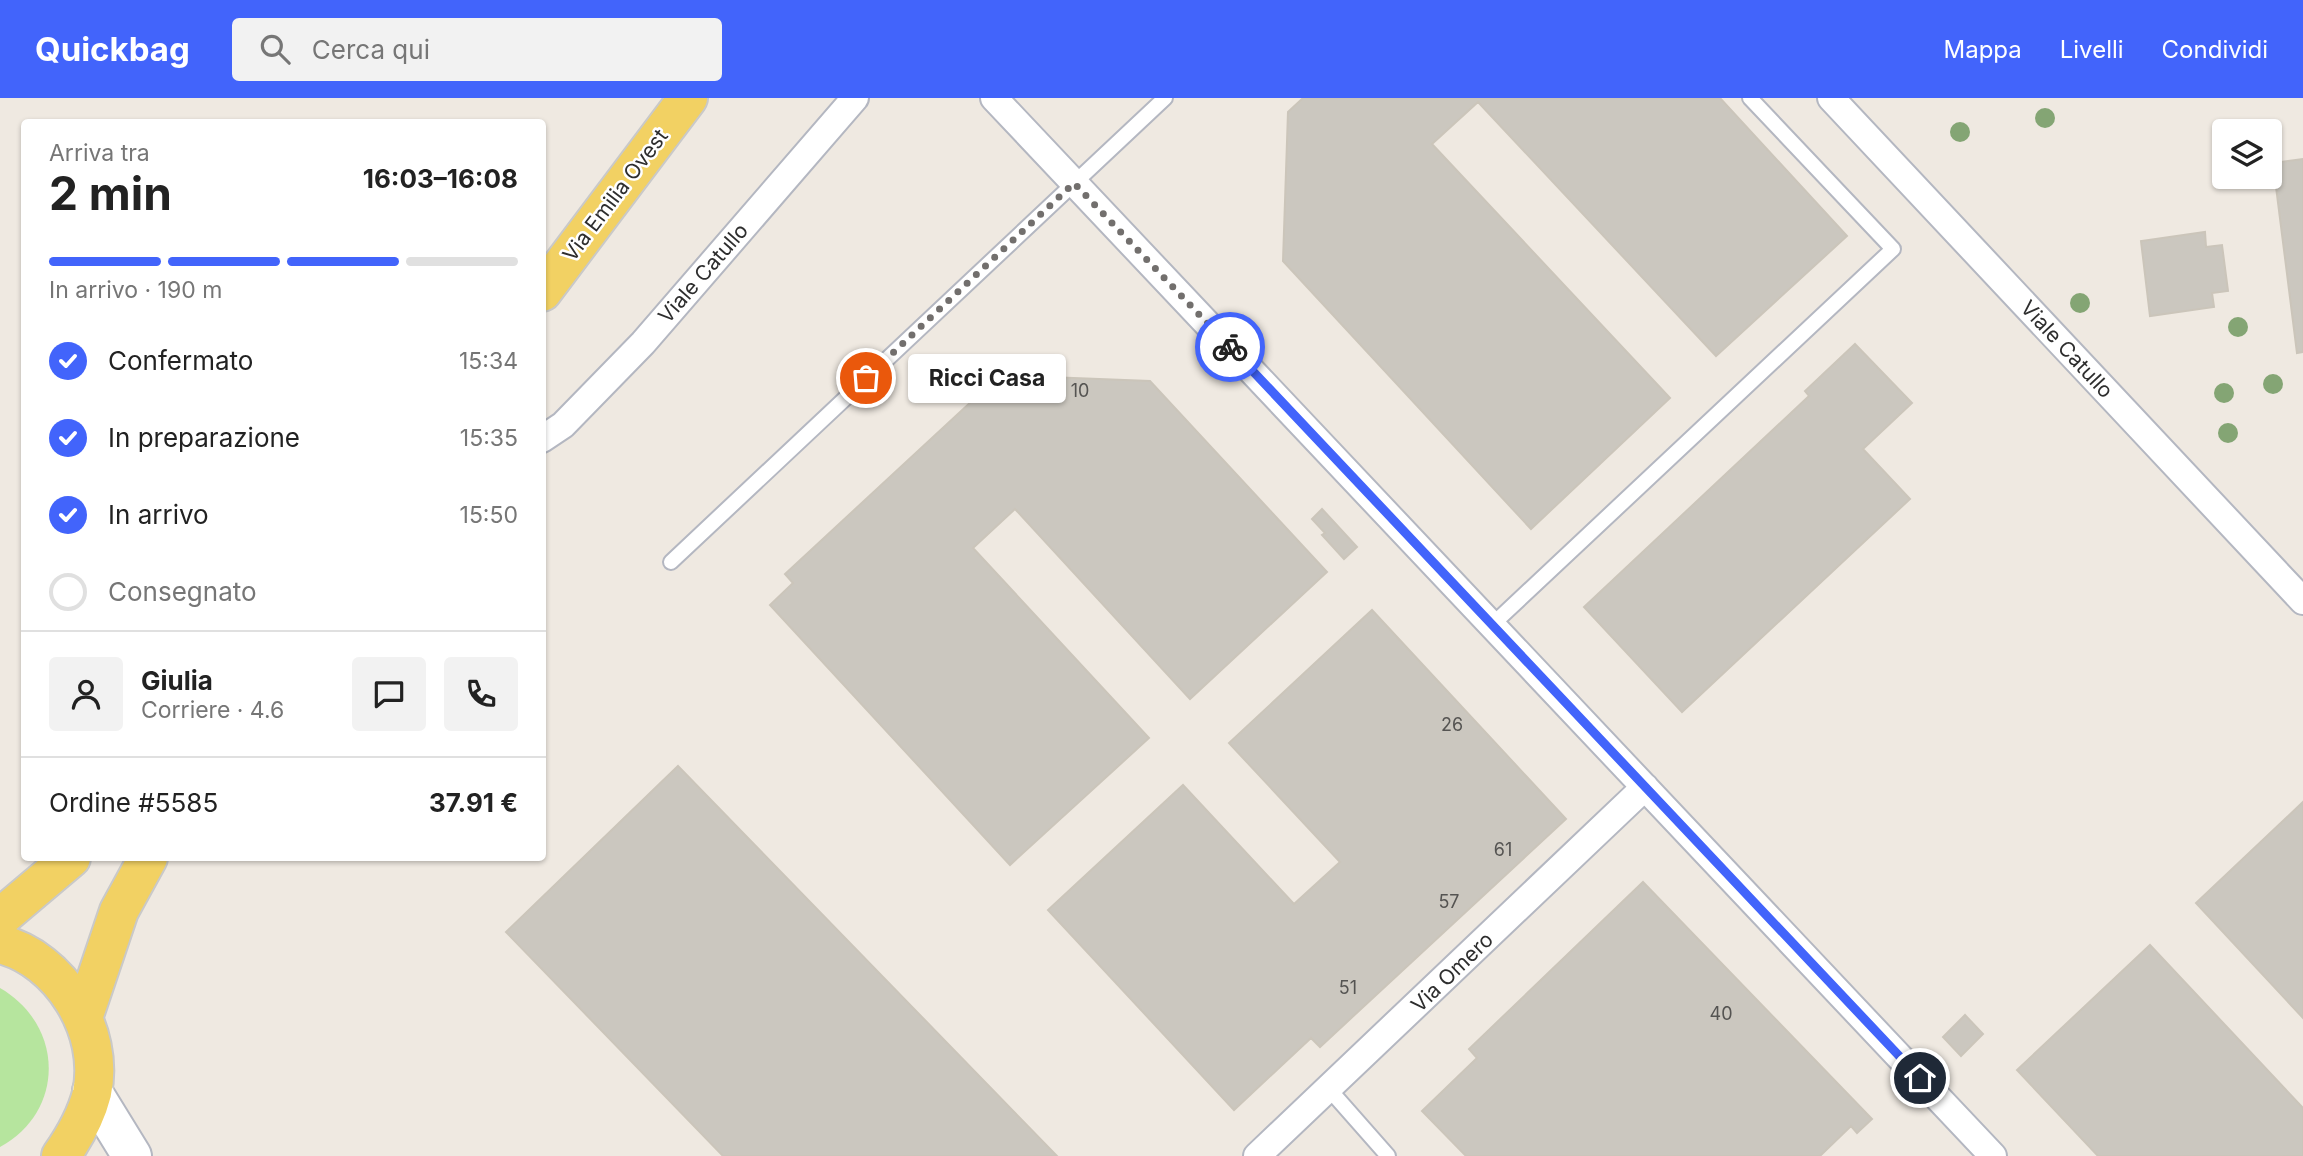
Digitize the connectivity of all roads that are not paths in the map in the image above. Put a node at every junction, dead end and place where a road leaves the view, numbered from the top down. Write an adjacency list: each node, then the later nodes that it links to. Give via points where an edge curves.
1 (688, 98): 8 (main road, Via Emilia Ovest)
2 (855, 98): 9 (street, Viale Catullo, via 643,343 564,425)
3 (994, 98): 7 (street)
4 (1165, 98): 7 (lane)
5 (1750, 98): 12 (lane, via 1893,249)
6 (1831, 98): 11 (street, Viale Catullo)
7 (1074, 183): 10 (lane); 12 (street)
8 (546, 287)
9 (546, 436)
10 (671, 562)
11 (2303, 601)
12 (1492, 625): 13 (street)
13 (1645, 787): 19 (street, Via Omero); 25 (street)
14 (67, 861): 16 (main road)
15 (146, 861): 18 (main road, via 119,911)
16 (0, 918)
17 (0, 944): 18 (main road, via 40,964 65,988)
18 (83, 1018): 20 (main road, via 93,1054)
19 (1329, 1089): 23 (street, Via Omero); 24 (lane)
20 (92, 1091): 21 (main road, via 80,1128); 22 (street)
21 (61, 1156)
22 (132, 1156)
23 (1257, 1156)
24 (1388, 1156)
25 (1993, 1156)

